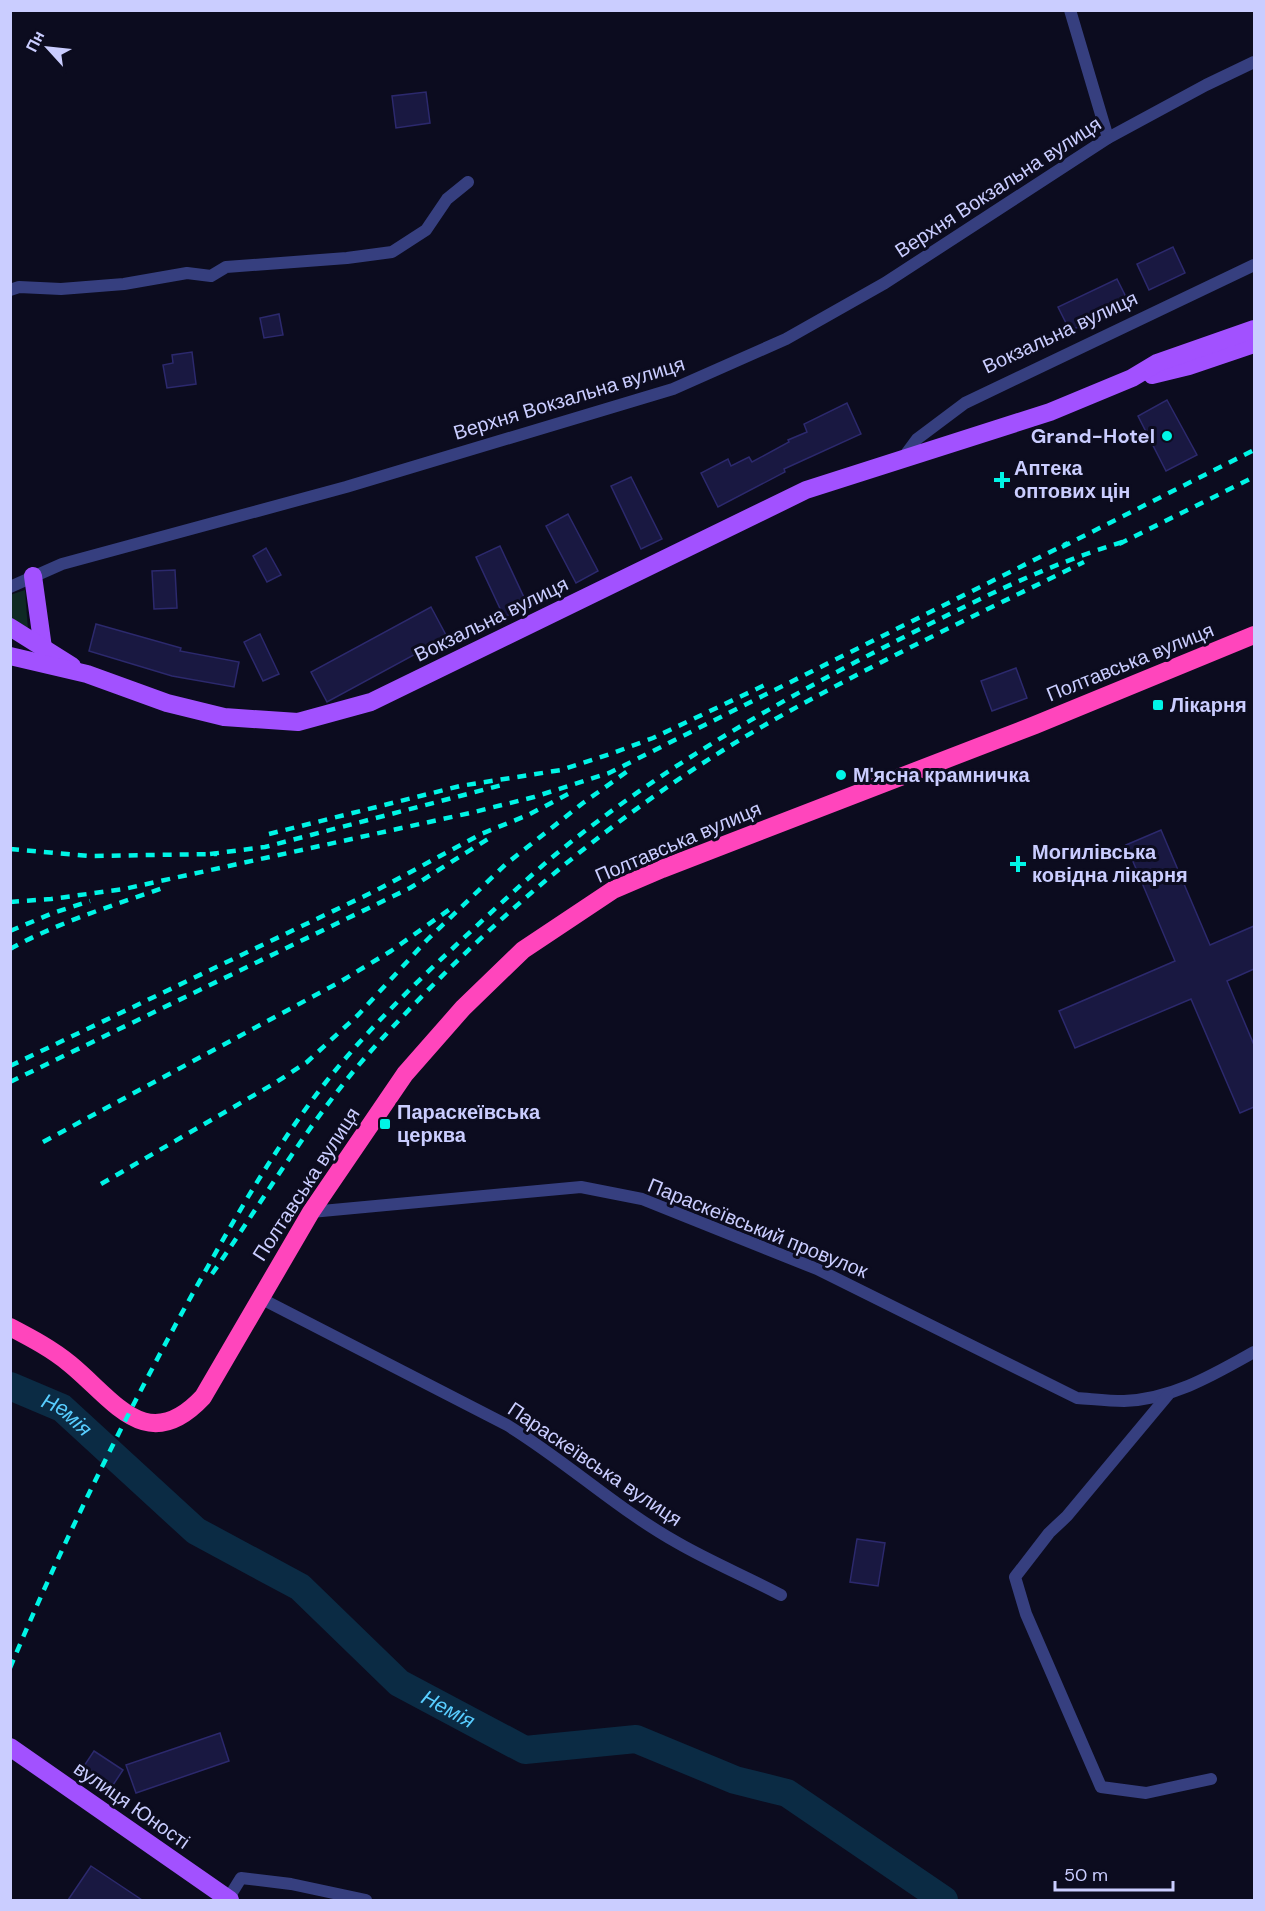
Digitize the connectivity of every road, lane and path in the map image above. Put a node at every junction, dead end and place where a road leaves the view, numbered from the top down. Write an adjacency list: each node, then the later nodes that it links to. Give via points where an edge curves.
1 (1070, 10): 3 (street)
2 (1254, 62): 3 (street, Верхня Вокзальна вулиця)
3 (1108, 138): 11 (street, Верхня Вокзальна вулиця, via 885,283 786,339 673,389 346,487 62,564)
4 (468, 182): 6 (street, via 447,199 426,230 392,252 226,267 210,276 187,273 61,290)
5 (1254, 265): 10 (street, Вокзальна вулиця, via 965,403 917,439)
6 (13, 287)
7 (1254, 329): 9 (main road, Вокзальна вулиця, via 1157,363)
8 (1254, 344): 9 (main road, Вокзальна вулиця, via 1161,374)
9 (1132, 378): 10 (main road, Вокзальна вулиця, via 1050,412)
10 (900, 462): 17 (main road, Вокзальна вулиця, via 806,490 371,702 298,723 224,717 167,703)
11 (33, 576): 12 (street, Верхня Вокзальна вулиця); 15 (main road)
12 (10, 587)
13 (10, 627): 15 (main road, Вокзальна вулиця)
14 (1254, 635): 18 (highway, Полтавська вулиця, via 613,890 523,951 464,1008 405,1074)
15 (43, 648): 17 (main road, Вокзальна вулиця)
16 (10, 656): 17 (main road, Вокзальна вулиця)
17 (87, 674)
18 (311, 1212): 19 (highway, Полтавська вулиця); 22 (street, Параскеївський провулок, via 581,1186 642,1199 817,1269 1077,1398 1124,1401)
19 (260, 1298): 20 (highway, Полтавська вулиця, via 203,1397 179,1418 162,1423 134,1418 69,1363); 23 (street, Параскеївська вулиця, via 507,1425 677,1543)
20 (10, 1327)
21 (1254, 1352): 22 (street)
22 (1168, 1395): 25 (street, via 1015,1577 1026,1614 1101,1788 1146,1793)
23 (781, 1595)
24 (10, 1747): 26 (main road, вулиця Юності)
25 (1211, 1779)
26 (230, 1900): 27 (street, вулиця Юності, via 241,1878)
27 (366, 1900)

